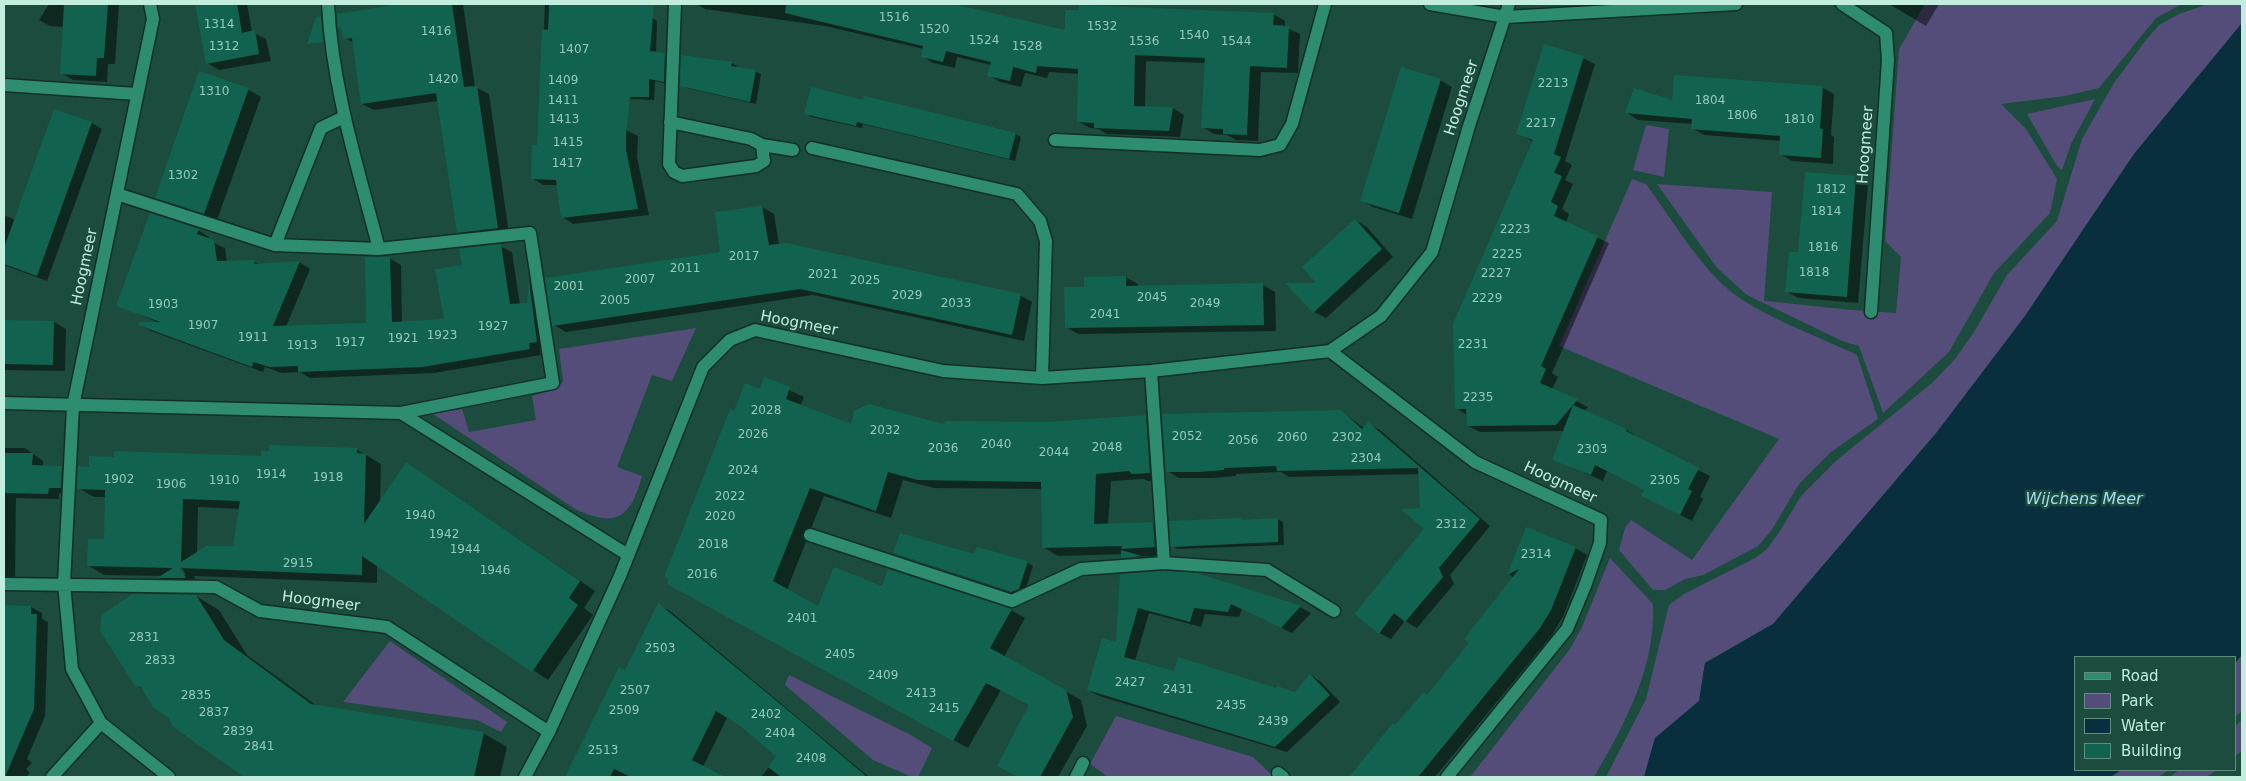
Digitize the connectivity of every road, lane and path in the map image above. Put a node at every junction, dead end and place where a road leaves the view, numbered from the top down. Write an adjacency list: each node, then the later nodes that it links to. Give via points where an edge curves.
1 (150, 4): 11 (street, Hoogmeer, via 153,19)
2 (328, 4): 12 (street, via 329,38)
3 (675, 4): 13 (street)
4 (1325, 4): 14 (street, via 1292,124 1280,145 1260,150)
5 (1430, 4): 9 (street)
6 (1509, 4): 9 (street, Hoogmeer)
7 (1736, 4): 9 (street)
8 (1842, 4): 21 (street, Hoogmeer, via 1886,33 1888,60)
9 (1506, 17): 22 (street, Hoogmeer, via 1469,126 1432,252 1381,316)
10 (4, 85): 11 (street)
11 (137, 94): 18 (street, Hoogmeer)
12 (344, 117): 19 (street, via 321,128); 20 (street)
13 (670, 122): 15 (street, via 752,139); 15 (street, via 669,164 682,176 756,166 764,161)
14 (1055, 140)
15 (762, 145): 17 (street)
16 (812, 148): 24 (street, via 1017,194 1040,221 1046,241)
17 (793, 150)
18 (117, 194): 19 (street); 26 (street, Hoogmeer)
19 (275, 246): 20 (street)
20 (379, 249): 27 (street, via 530,233 552,374 553,383)
21 (1871, 312)
22 (1330, 351): 23 (street, Hoogmeer); 41 (street, Hoogmeer, via 1476,462 1601,520 1600,543 1567,629)
23 (1151, 371): 24 (street, Hoogmeer); 30 (street)
24 (1042, 378): 29 (street, Hoogmeer, via 944,371 755,330 730,340 703,367)
25 (4, 403): 26 (street)
26 (73, 406): 27 (street); 32 (street, Hoogmeer)
27 (401, 413): 29 (street)
28 (810, 535): 30 (street, via 1012,601 1081,569)
29 (628, 555): 35 (street, Hoogmeer)
30 (1164, 563): 33 (street, via 1267,570)
31 (4, 584): 32 (street, Hoogmeer)
32 (64, 584): 34 (street, Hoogmeer, via 72,669); 35 (street, Hoogmeer, via 216,586 260,611 388,627)
33 (1334, 611)
34 (101, 722): 37 (street); 38 (street, Hoogmeer)
35 (549, 732): 39 (street, Hoogmeer)
36 (1083, 763): 40 (street)
37 (52, 777)
38 (169, 777)
39 (525, 777)
40 (1076, 777)
41 (1447, 777)

